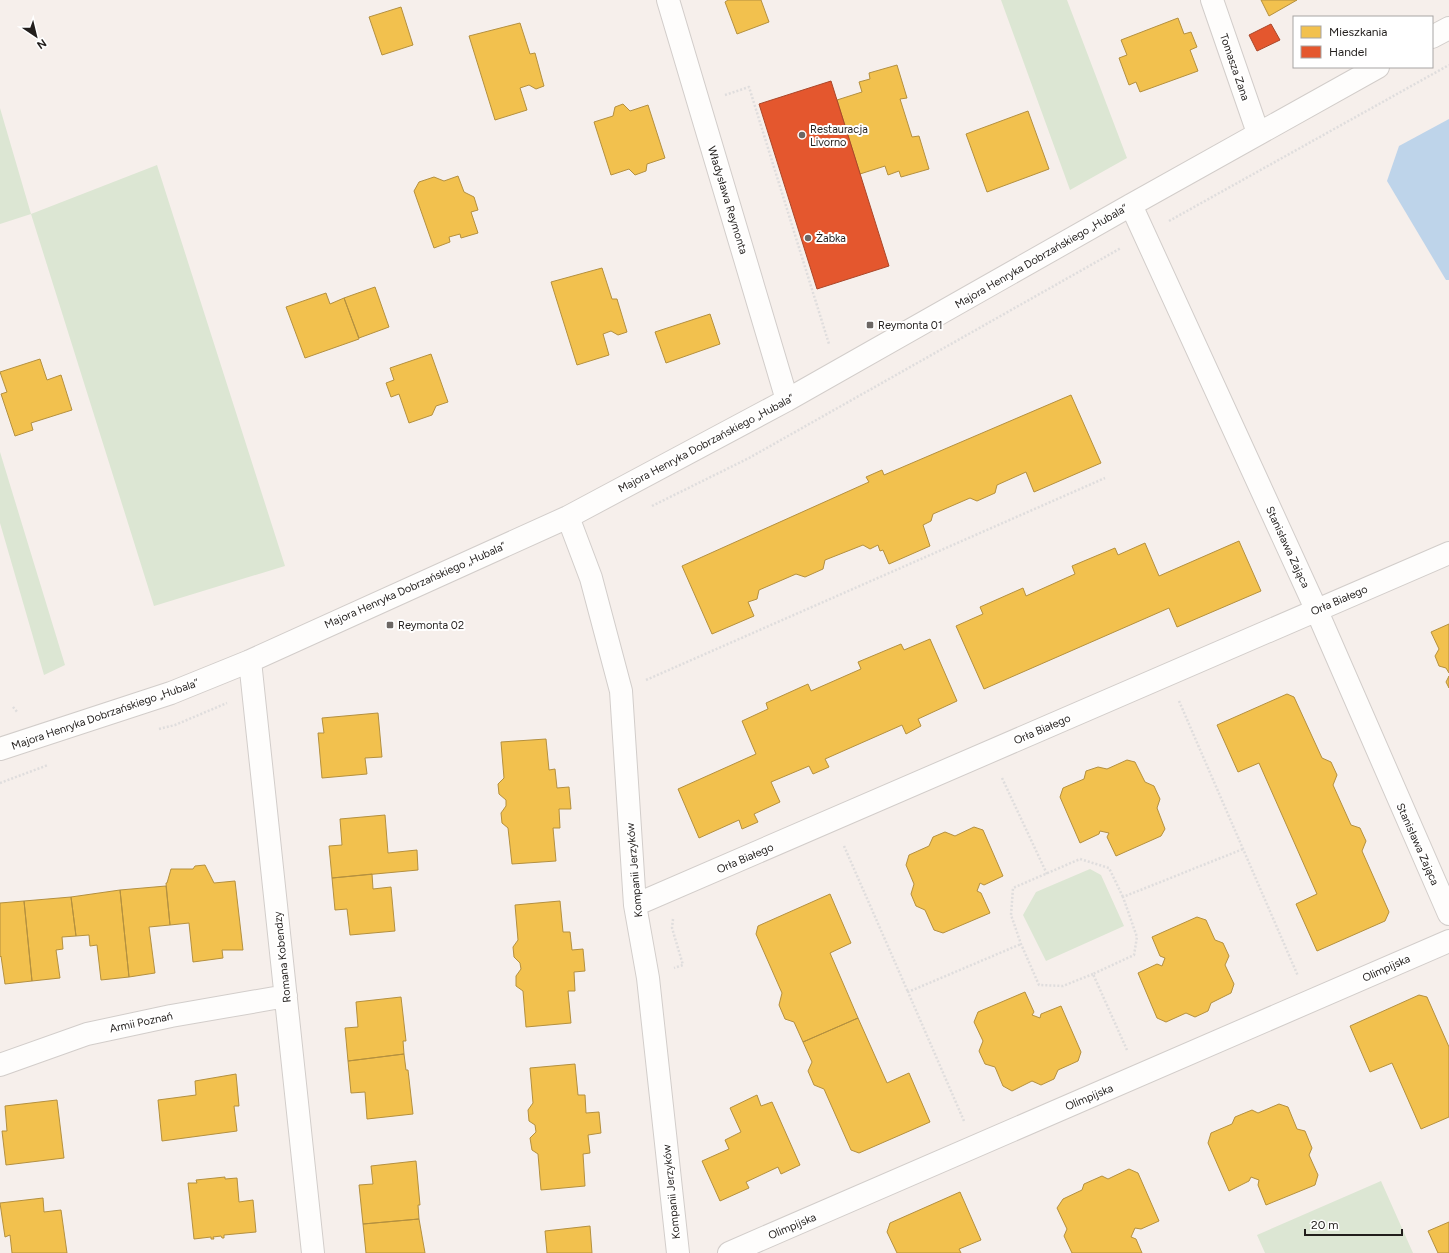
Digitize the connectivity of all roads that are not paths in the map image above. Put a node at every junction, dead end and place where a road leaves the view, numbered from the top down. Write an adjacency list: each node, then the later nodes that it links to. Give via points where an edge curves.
1 (668, 0): 8 (street, Władysława Reymonta)
2 (1212, 0): 6 (street, Tomasza Zana)
3 (1449, 28): 4 (street)
4 (1433, 36)
5 (1376, 68): 6 (street, Majora Henryka Dobrzańskiego „Hubala”)
6 (1258, 133): 7 (street, Majora Henryka Dobrzańskiego „Hubala”)
7 (1131, 205): 8 (street, Majora Henryka Dobrzańskiego „Hubala”); 11 (street, Stanisława Zająca)
8 (787, 400): 9 (street, Majora Henryka Dobrzańskiego „Hubala”)
9 (568, 517): 12 (street, Majora Henryka Dobrzańskiego „Hubala”); 14 (street, Kompanii Jerzyków, via 591,578 621,692)
10 (1449, 553): 11 (street, Orła Białego)
11 (1316, 609): 14 (street, Orła Białego); 15 (street, Stanisława Zająca)
12 (250, 661): 13 (street, Majora Henryka Dobrzańskiego „Hubala”, via 171,693); 17 (street, Romana Kobendzy)
13 (0, 749)
14 (635, 905): 20 (street, Kompanii Jerzyków, via 648,978)
15 (1449, 914)
16 (1449, 941): 21 (street, Olimpijska)
17 (286, 996): 18 (street, Armii Poznań, via 87,1034); 19 (street, Romana Kobendzy)
18 (0, 1065)
19 (313, 1253)
20 (678, 1253)
21 (729, 1253)

